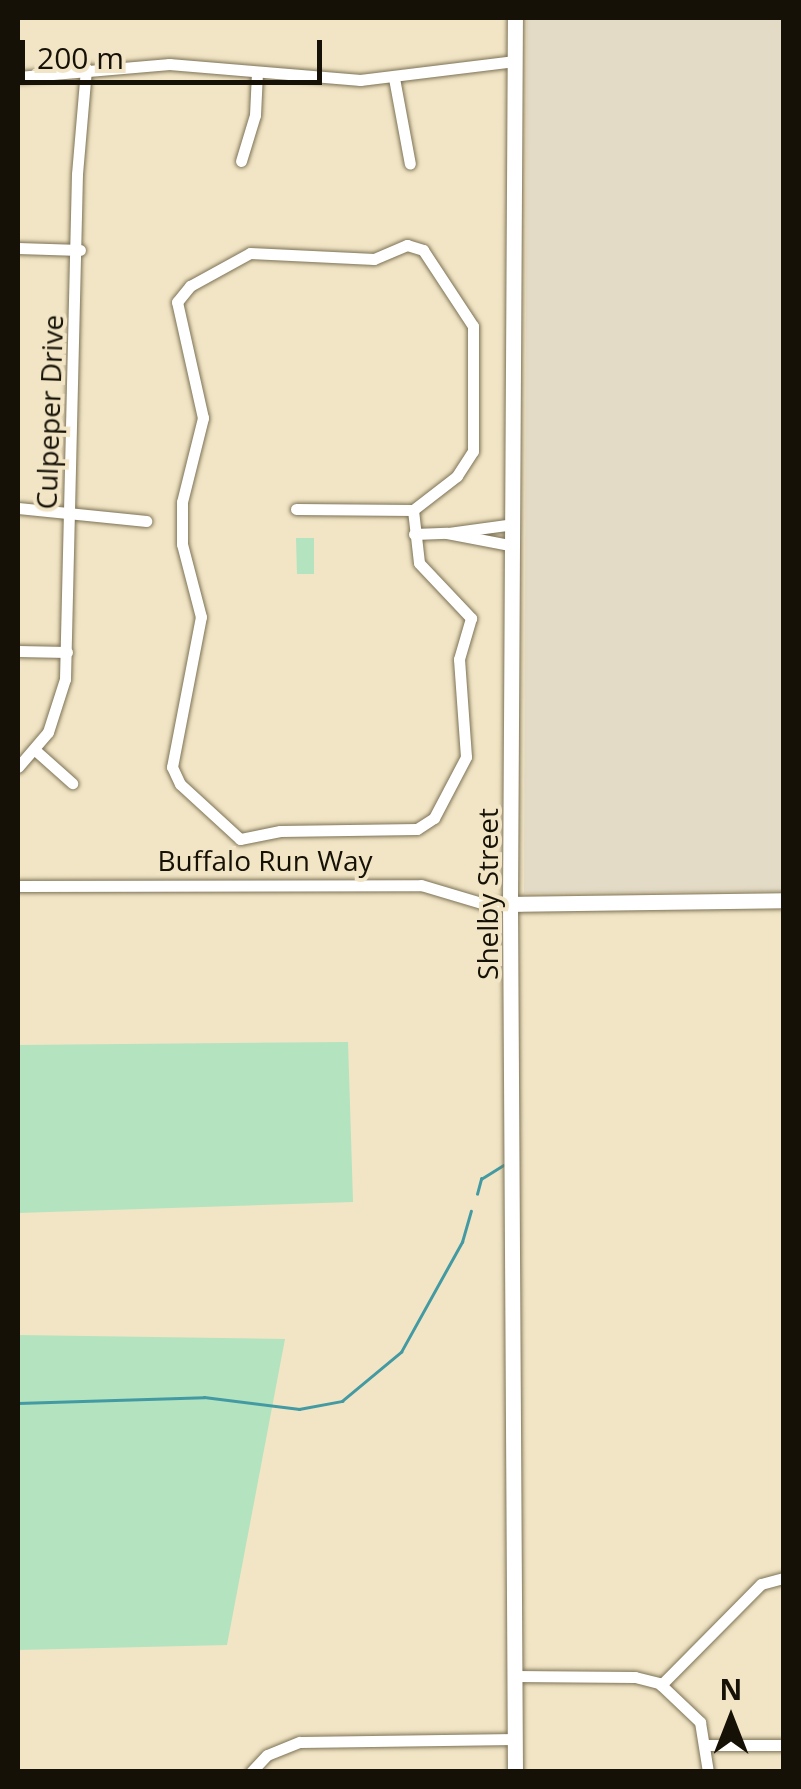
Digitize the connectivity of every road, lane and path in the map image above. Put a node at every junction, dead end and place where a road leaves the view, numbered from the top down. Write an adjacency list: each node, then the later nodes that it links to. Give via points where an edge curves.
1 (515, 18): 2 (street, Shelby Street)
2 (515, 61): 6 (street); 16 (street, Shelby Street)
3 (86, 68): 4 (street, via 169,64); 5 (street); 10 (street, Culpeper Drive, via 77,174)
4 (257, 72): 6 (street); 7 (street, via 255,115)
5 (18, 77)
6 (394, 78): 8 (street)
7 (242, 161)
8 (410, 164)
9 (18, 248): 10 (street)
10 (80, 250): 14 (street, Culpeper Drive)
11 (18, 508): 14 (street)
12 (296, 509): 13 (street)
13 (413, 510): 18 (street); 18 (street, via 458,476 474,447 473,326 414,246 374,259 281,260 253,252 187,288 176,316 203,418 182,498 182,544 201,620 172,767 216,821 244,840 280,831 403,832 428,822 445,797 467,755 459,659 471,618 419,563)
14 (70, 516): 15 (street); 21 (street, Culpeper Drive)
15 (146, 521)
16 (514, 524): 17 (street); 19 (street, Shelby Street)
17 (447, 533): 18 (street); 19 (street)
18 (414, 534)
19 (514, 546): 27 (street, Shelby Street)
20 (18, 651): 21 (street)
21 (66, 652): 22 (street, Culpeper Drive, via 59,706)
22 (34, 750): 23 (street, Culpeper Drive); 24 (street)
23 (18, 767)
24 (72, 783)
25 (18, 886): 27 (street, Buffalo Run Way, via 421,884 481,904)
26 (784, 900): 27 (street)
27 (510, 904): 29 (street, Shelby Street)
28 (784, 1578): 30 (street, via 761,1584)
29 (514, 1676): 30 (street, via 637,1677); 31 (street, Shelby Street)
30 (662, 1684): 32 (street, via 690,1707)
31 (515, 1739): 34 (street, via 300,1742 266,1756); 35 (street, Shelby Street)
32 (707, 1744): 33 (street); 36 (street)
33 (784, 1744)
34 (252, 1772)
35 (515, 1772)
36 (708, 1772)

